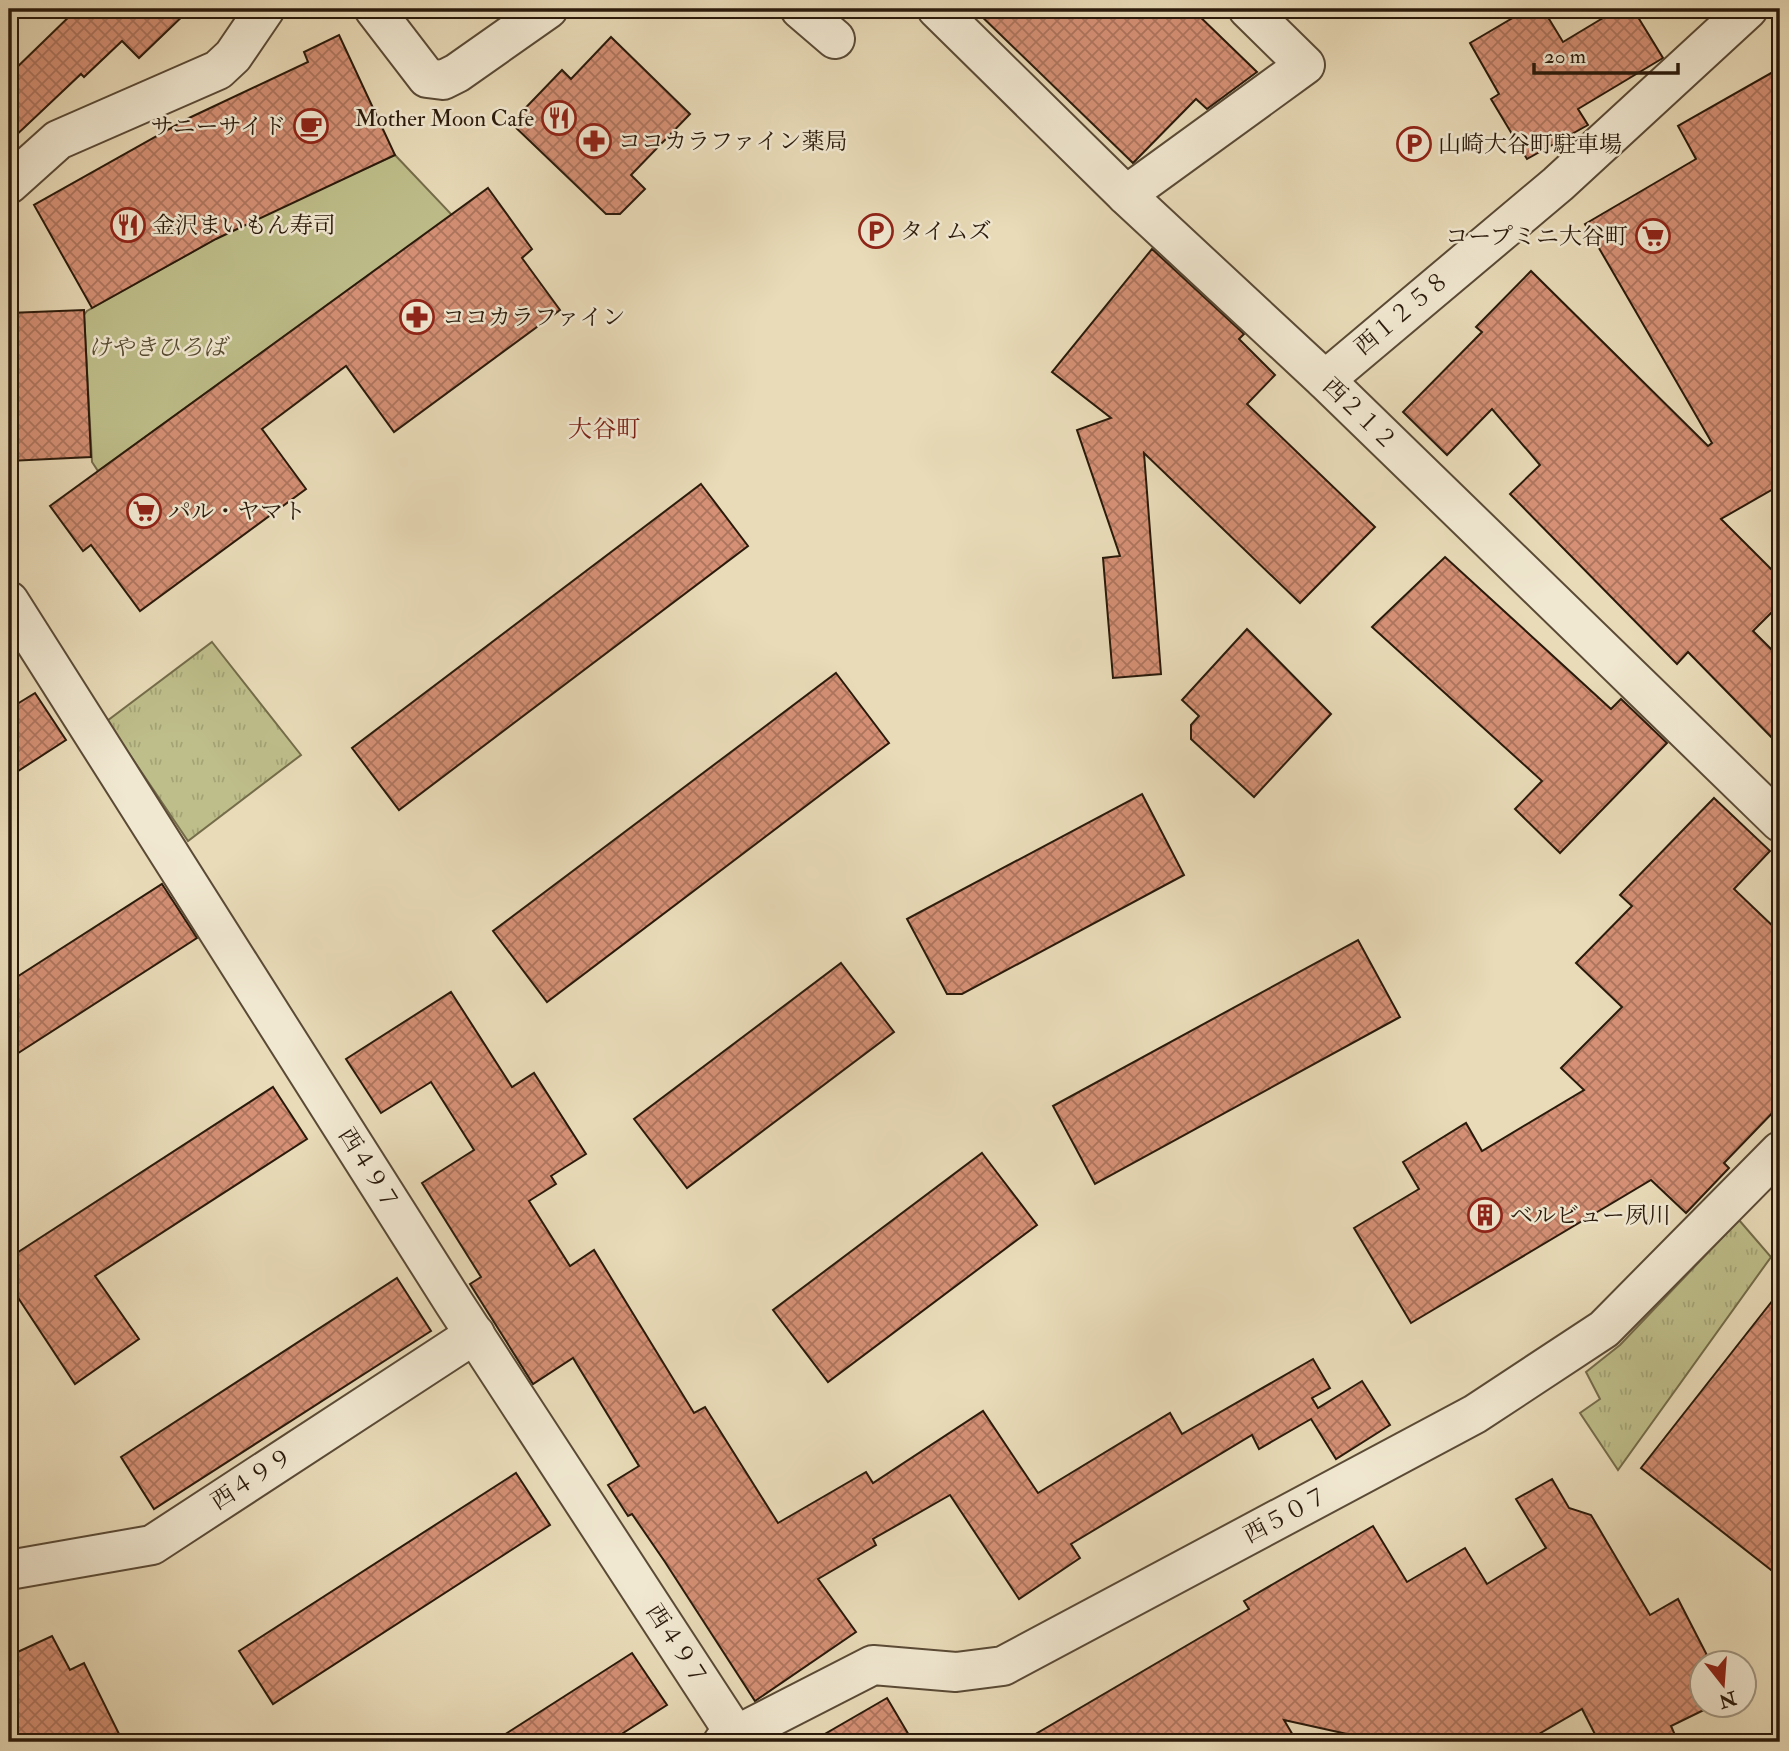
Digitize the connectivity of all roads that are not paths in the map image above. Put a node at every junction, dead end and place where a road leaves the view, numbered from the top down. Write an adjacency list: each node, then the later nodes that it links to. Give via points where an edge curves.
1 (265, 9): 9 (street, via 218,70 58,140)
2 (375, 9): 3 (street, via 427,78 436,81 457,73)
3 (548, 9)
4 (800, 9): 8 (street)
5 (937, 9): 10 (street, 西２１２)
6 (1248, 9): 10 (street, via 1305,65)
7 (1739, 16): 11 (street, 西１２５８, via 1558,184)
8 (835, 39)
9 (9, 184)
10 (1126, 195): 11 (street, 西２１２)
11 (1325, 380): 13 (street, 西２１２)
12 (9, 601): 15 (street, 西４９７)
13 (1780, 822)
14 (1780, 1151): 17 (street, 西５０７, via 1604,1329 1475,1414 1003,1666 956,1672 873,1665)
15 (475, 1334): 16 (street, 西４９９, via 152,1545); 17 (street, 西４９７)
16 (9, 1570)
17 (729, 1738)

